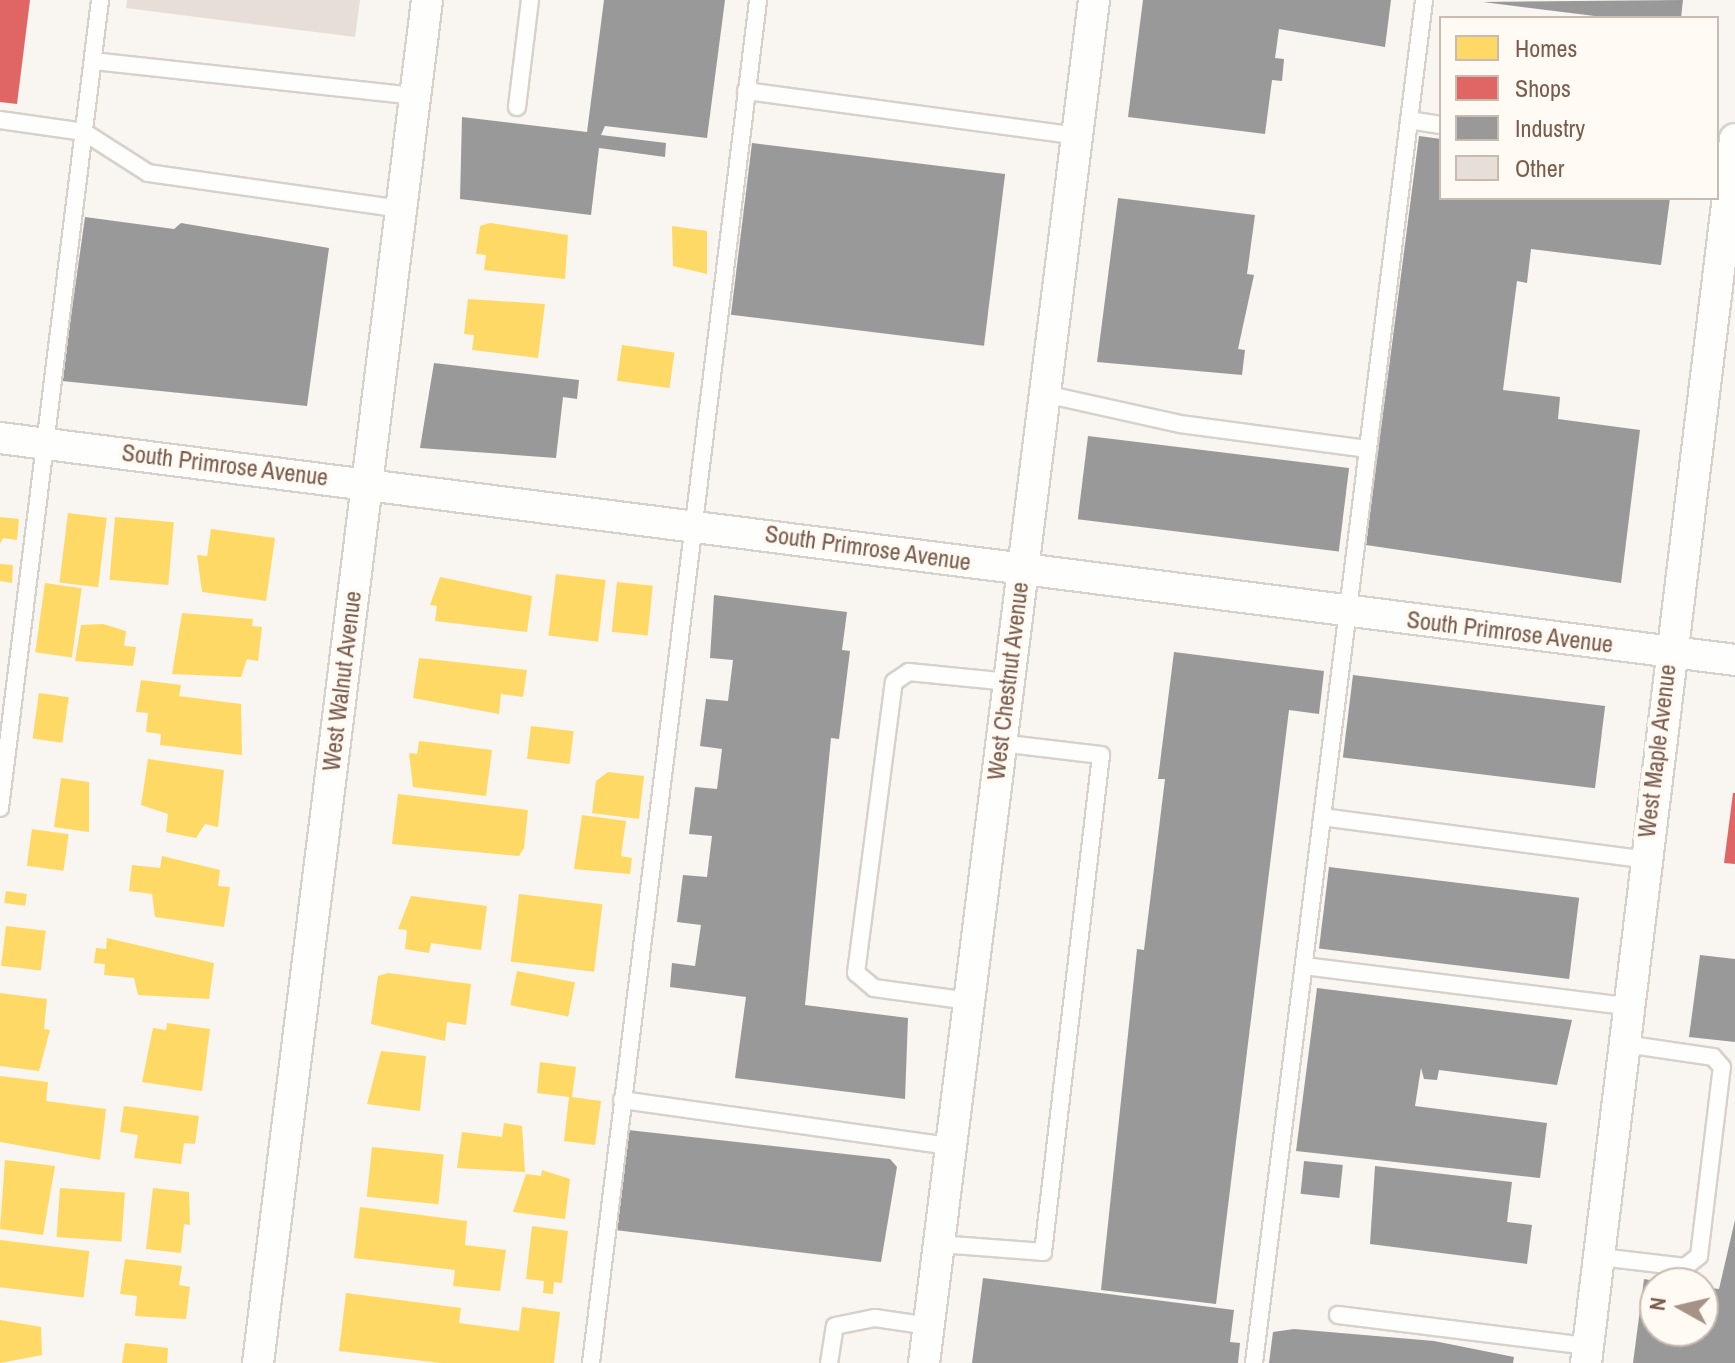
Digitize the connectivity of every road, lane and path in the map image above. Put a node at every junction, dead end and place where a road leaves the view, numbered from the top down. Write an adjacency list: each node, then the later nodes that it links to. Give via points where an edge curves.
1 (100, 0): 7 (lane)
2 (427, 0): 9 (street, West Walnut Avenue)
3 (530, 0): 10 (lane)
4 (758, 0): 8 (lane)
5 (1094, 0): 15 (street, West Chestnut Avenue)
6 (1424, 0): 12 (lane)
7 (93, 61): 9 (lane); 14 (lane)
8 (746, 91): 15 (lane); 23 (lane)
9 (415, 96): 17 (street, West Walnut Avenue)
10 (517, 107)
11 (0, 120): 14 (lane)
12 (1409, 120): 13 (lane); 21 (lane)
13 (1439, 125)
14 (84, 132): 17 (lane, via 148,173); 20 (lane)
15 (1077, 136): 18 (street, West Chestnut Avenue)
16 (1728, 155): 26 (street, West Maple Avenue)
17 (401, 209): 22 (street, West Walnut Avenue)
18 (1045, 394): 21 (lane, via 1180,424); 24 (street, West Chestnut Avenue)
19 (0, 438): 20 (street, South Primrose Avenue)
20 (45, 443): 22 (street, South Primrose Avenue); 30 (lane)
21 (1368, 449): 25 (lane)
22 (366, 482): 23 (street, South Primrose Avenue); 44 (street, West Walnut Avenue)
23 (690, 522): 24 (street, South Primrose Avenue); 37 (lane)
24 (1021, 571): 25 (street, South Primrose Avenue); 28 (street, West Chestnut Avenue)
25 (1349, 612): 26 (street, South Primrose Avenue); 31 (lane)
26 (1670, 651): 27 (street, South Primrose Avenue); 32 (street, West Maple Avenue)
27 (1735, 660)
28 (1009, 682): 29 (street, West Chestnut Avenue); 34 (lane, via 909,672 894,682 856,973 874,988)
29 (1001, 743): 34 (street, West Chestnut Avenue); 39 (lane, via 1101,755 1043,1252)
30 (0, 808)
31 (1322, 817): 32 (lane); 33 (lane)
32 (1643, 859): 35 (street, West Maple Avenue)
33 (1304, 966): 35 (lane); 48 (lane)
34 (969, 1001): 38 (street, West Chestnut Avenue)
35 (1631, 1007): 36 (street, West Maple Avenue)
36 (1625, 1044): 40 (street, West Maple Avenue); 40 (lane, via 1713,1057 1722,1067 1699,1256 1685,1267)
37 (622, 1100): 38 (lane); 45 (lane)
38 (951, 1146): 39 (street, West Chestnut Avenue)
39 (939, 1244): 42 (street, West Chestnut Avenue)
40 (1600, 1257): 43 (street, West Maple Avenue)
41 (1338, 1315): 43 (lane)
42 (929, 1326): 46 (lane, via 875,1318 835,1326); 47 (street, West Chestnut Avenue)
43 (1587, 1354)
44 (258, 1363)
45 (591, 1363)
46 (829, 1363)
47 (924, 1363)
48 (1254, 1363)

